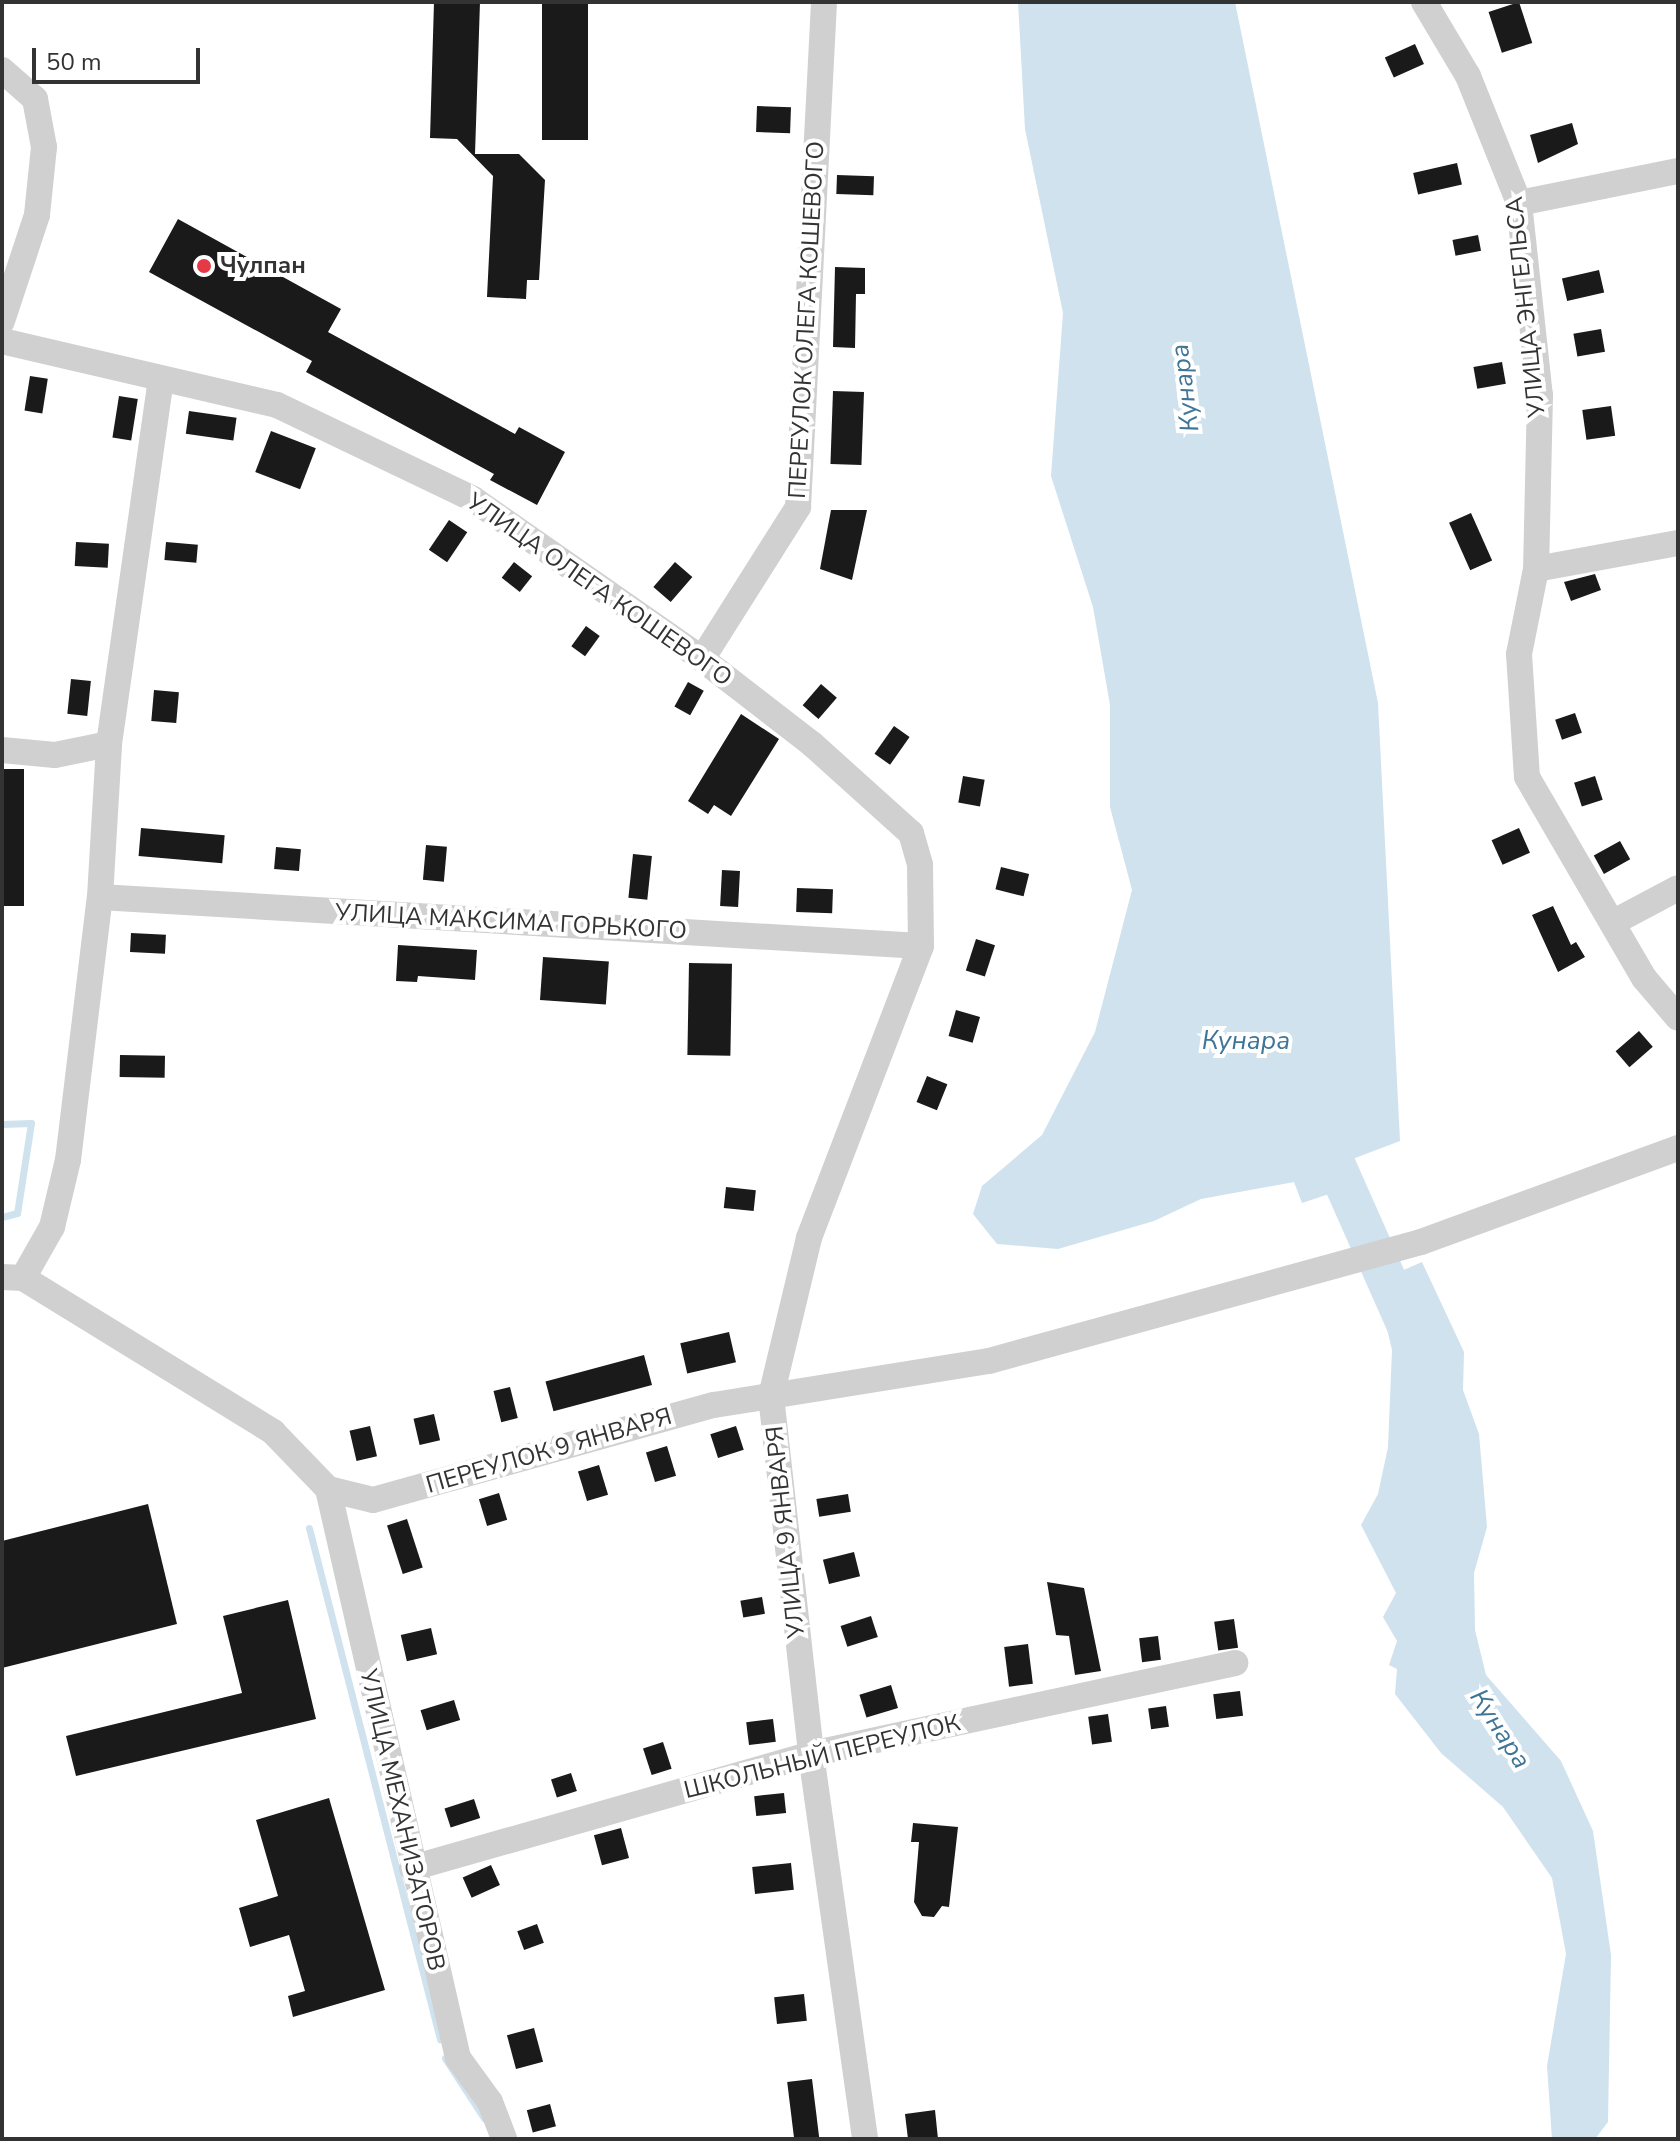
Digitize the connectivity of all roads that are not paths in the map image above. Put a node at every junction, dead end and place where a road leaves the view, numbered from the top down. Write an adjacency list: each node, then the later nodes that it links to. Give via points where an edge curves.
1 (824, 2): 11 (street, ПЕРЕУЛОК ОЛЕГА КОШЕВОГО, via 798,507)
2 (1424, 2): 5 (street, УЛИЦА ЭНГЕЛЬСА, via 1468,76)
3 (2, 70): 6 (street, via 35,99 44,147 37,215)
4 (1678, 171): 5 (street)
5 (1519, 203): 10 (street, УЛИЦА ЭНГЕЛЬСА, via 1540,395)
6 (2, 321)
7 (2, 341): 8 (street, УЛИЦА ОЛЕГА КОШЕВОГО)
8 (161, 380): 11 (street, УЛИЦА ОЛЕГА КОШЕВОГО, via 277,405 473,499); 12 (street)
9 (1678, 543): 10 (street)
10 (1536, 569): 16 (street, УЛИЦА ЭНГЕЛЬСА, via 1519,654 1527,777)
11 (702, 659): 17 (street, УЛИЦА ОЛЕГА КОШЕВОГО, via 812,744 911,833 920,865)
12 (109, 744): 13 (street, via 55,755); 15 (street)
13 (2, 750)
14 (1678, 888): 16 (street)
15 (100, 897): 17 (street, УЛИЦА МАКСИМА ГОРЬКОГО); 20 (street, via 68,1160 52,1227)
16 (1614, 922): 18 (street, УЛИЦА ЭНГЕЛЬСА, via 1644,978)
17 (921, 946): 21 (street, УЛИЦА 9 ЯНВАРЯ, via 809,1238)
18 (1678, 1018)
19 (1678, 1148): 21 (street, ПЕРЕУЛОК 9 ЯНВАРЯ, via 1421,1242 989,1361)
20 (12, 1277): 22 (street, via 273,1432)
21 (771, 1396): 22 (street, ПЕРЕУЛОК 9 ЯНВАРЯ, via 714,1405 373,1500); 24 (street, УЛИЦА 9 ЯНВАРЯ)
22 (328, 1489): 25 (street, УЛИЦА МЕХАНИЗАТОРОВ)
23 (1235, 1663): 24 (street, ШКОЛЬНЫЙ ПЕРЕУЛОК)
24 (811, 1754): 25 (street, ШКОЛЬНЫЙ ПЕРЕУЛОК); 27 (street, УЛИЦА 9 ЯНВАРЯ)
25 (412, 1868): 26 (street, УЛИЦА МЕХАНИЗАТОРОВ, via 458,2058 490,2102)
26 (504, 2139)
27 (865, 2139)

